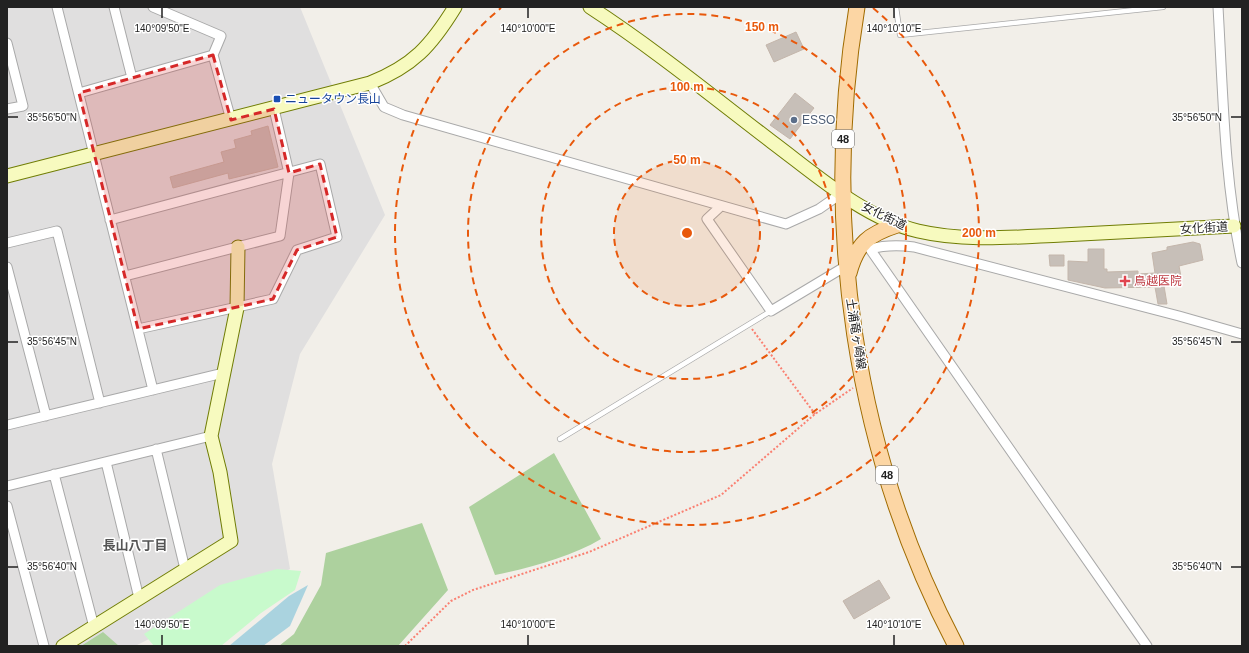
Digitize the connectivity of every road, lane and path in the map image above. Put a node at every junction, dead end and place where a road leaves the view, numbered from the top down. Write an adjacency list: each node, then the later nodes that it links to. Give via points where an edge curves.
1 (58, 7): 14 (street)
2 (114, 7): 12 (street)
3 (153, 7): 11 (street, via 221,36)
4 (455, 7): 13 (street, via 441,30 419,55 395,72)
5 (590, 7): 21 (street, 女化街道, via 666,60)
6 (857, 7): 21 (main road, 土浦竜ヶ崎線 / 48, via 845,108)
7 (896, 7): 8 (lane, via 900,35)
8 (1163, 7)
9 (1218, 7): 25 (street, via 1229,180)
10 (7, 44): 15 (street, via 23,106)
11 (213, 55): 12 (street); 17 (street)
12 (132, 78): 14 (street)
13 (370, 83): 16 (street); 22 (street, via 384,107 398,114)
14 (79, 93): 18 (street)
15 (7, 109)
16 (274, 109): 17 (street); 19 (street)
17 (231, 120): 18 (street)
18 (94, 155): 20 (street); 23 (street)
19 (289, 173): 23 (street); 28 (street, via 280,236); 34 (street, via 320,164 337,237 297,250 273,299)
20 (7, 176)
21 (842, 193): 22 (street, via 819,210 786,224); 24 (street, 女化街道); 32 (main road, 土浦竜ヶ崎線 / 48)
22 (721, 206): 35 (street, via 707,219)
23 (110, 220): 33 (street)
24 (898, 225): 26 (street, 女化街道); 32 (main road, via 881,230 863,242)
25 (1238, 226): 26 (street, 女化街道, via 962,237); 30 (street)
26 (918, 231): 29 (street)
27 (7, 243): 42 (street, via 57,231)
28 (238, 247): 33 (street); 34 (street)
29 (914, 247): 38 (street); 60 (street, via 891,246 870,249)
30 (1242, 263)
31 (7, 266): 44 (street)
32 (847, 272): 35 (street); 40 (main road, 土浦竜ヶ崎線 / 48)
33 (125, 276): 37 (street)
34 (237, 308): 37 (street); 39 (street)
35 (771, 311): 36 (lane)
36 (749, 325): 43 (path); 47 (lane)
37 (138, 329): 41 (street)
38 (1242, 334)
39 (224, 373): 41 (street); 46 (street)
40 (863, 380): 43 (path); 59 (main road, 土浦竜ヶ崎線 / 48, via 880,454 902,520 929,590)
41 (153, 390): 42 (street)
42 (100, 403): 44 (street)
43 (815, 414): 58 (path, via 721,495 589,552 474,590 450,601)
44 (46, 416): 45 (street)
45 (7, 425)
46 (211, 436): 48 (street); 53 (street, via 232,538)
47 (560, 439)
48 (156, 449): 49 (street); 53 (street)
49 (106, 462): 50 (street); 54 (street)
50 (54, 474): 51 (street); 55 (street)
51 (7, 486)
52 (7, 506): 56 (street)
53 (185, 569): 54 (street)
54 (139, 598): 55 (street)
55 (94, 626): 57 (street)
56 (44, 646)
57 (63, 646)
58 (405, 646)
59 (956, 646)
60 (1147, 646)

